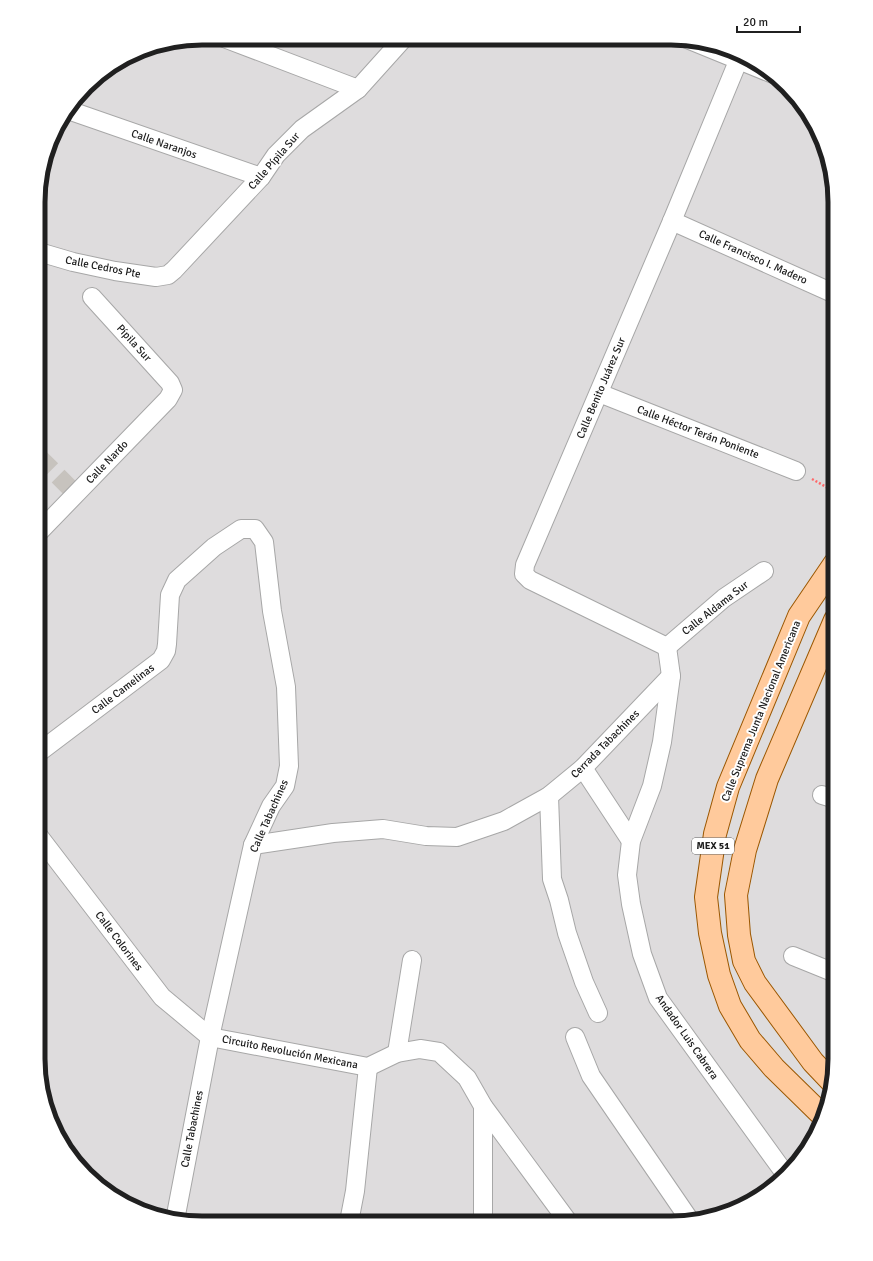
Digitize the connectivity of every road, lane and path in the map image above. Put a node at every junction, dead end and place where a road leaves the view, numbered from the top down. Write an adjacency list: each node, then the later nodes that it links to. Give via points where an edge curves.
1 (242, 45): 4 (street)
2 (398, 45): 4 (street, Calle Pípila Sur)
3 (739, 60): 7 (street, Calle Benito Juárez Sur)
4 (358, 89): 6 (street, Calle Pípila Sur, via 302,129 276,155)
5 (73, 112): 6 (street, Calle Naranjos)
6 (261, 177): 9 (street, Calle Pípila Sur)
7 (672, 221): 10 (street, Calle Francisco I. Madero); 13 (street, Calle Benito Juárez Sur)
8 (45, 254): 9 (street, Calle Cedros Pte, via 115,271 156,277)
9 (168, 275)
10 (828, 291)
11 (92, 297): 12 (street, Pípila Sur, via 170,383)
12 (173, 390): 16 (street, Calle Nardo, via 168,399)
13 (599, 393): 14 (street, Calle Héctor Terán Poniente); 21 (street, Calle Benito Juárez Sur, via 525,565 524,574 530,580)
14 (796, 471): 15 (path)
15 (828, 488)
16 (45, 526)
17 (764, 571): 21 (street, Calle Aldama Sur, via 724,598)
18 (828, 573): 39 (main road, Calle Suprema Junta Nacional Americana / MEX 51, via 799,616 728,787 715,834 706,897 711,940 730,1006 750,1040 774,1068)
19 (177, 580): 23 (street, Calle Camelinas, via 170,595 166,652 161,660); 28 (street, Calle Tabachines, via 214,547 241,529 255,530 264,542 272,611 286,687 289,766 285,786 271,806)
20 (828, 636): 37 (main road, MEX 51, via 767,779 745,850 736,895 744,961 754,983 813,1062)
21 (667, 647): 22 (street, Andador Luis Cabrera)
22 (671, 676): 24 (street, Cerrada Tabachines); 26 (street, Andador Luis Cabrera, via 662,742 652,786)
23 (45, 748)
24 (583, 768): 25 (street, Cerrada Tabachines); 26 (street)
25 (549, 796): 28 (street, Cerrada Tabachines, via 504,820 457,837 426,836 383,829 333,833); 32 (street, via 552,879 567,933)
26 (631, 841): 40 (street, Andador Luis Cabrera, via 627,875 631,904 642,954 658,998)
27 (45, 844): 33 (street, Calle Colorines, via 162,997)
28 (253, 845): 33 (street, Calle Tabachines)
29 (793, 956): 31 (street)
30 (412, 960): 35 (street)
31 (828, 970)
32 (598, 1013)
33 (210, 1037): 36 (street, Circuito Revolución Mexicana); 41 (street, Calle Tabachines)
34 (575, 1037): 45 (street, via 591,1076)
35 (397, 1053): 36 (street, Circuito Revolución Mexicana); 38 (street, Circuito Revolución Mexicana, via 420,1049 439,1052 467,1078)
36 (368, 1067): 42 (street)
37 (827, 1077)
38 (483, 1106): 43 (street); 44 (street, Circuito Revolución Mexicana)
39 (819, 1112)
40 (782, 1170)
41 (176, 1214)
42 (351, 1216)
43 (483, 1216)
44 (564, 1216)
45 (687, 1216)

